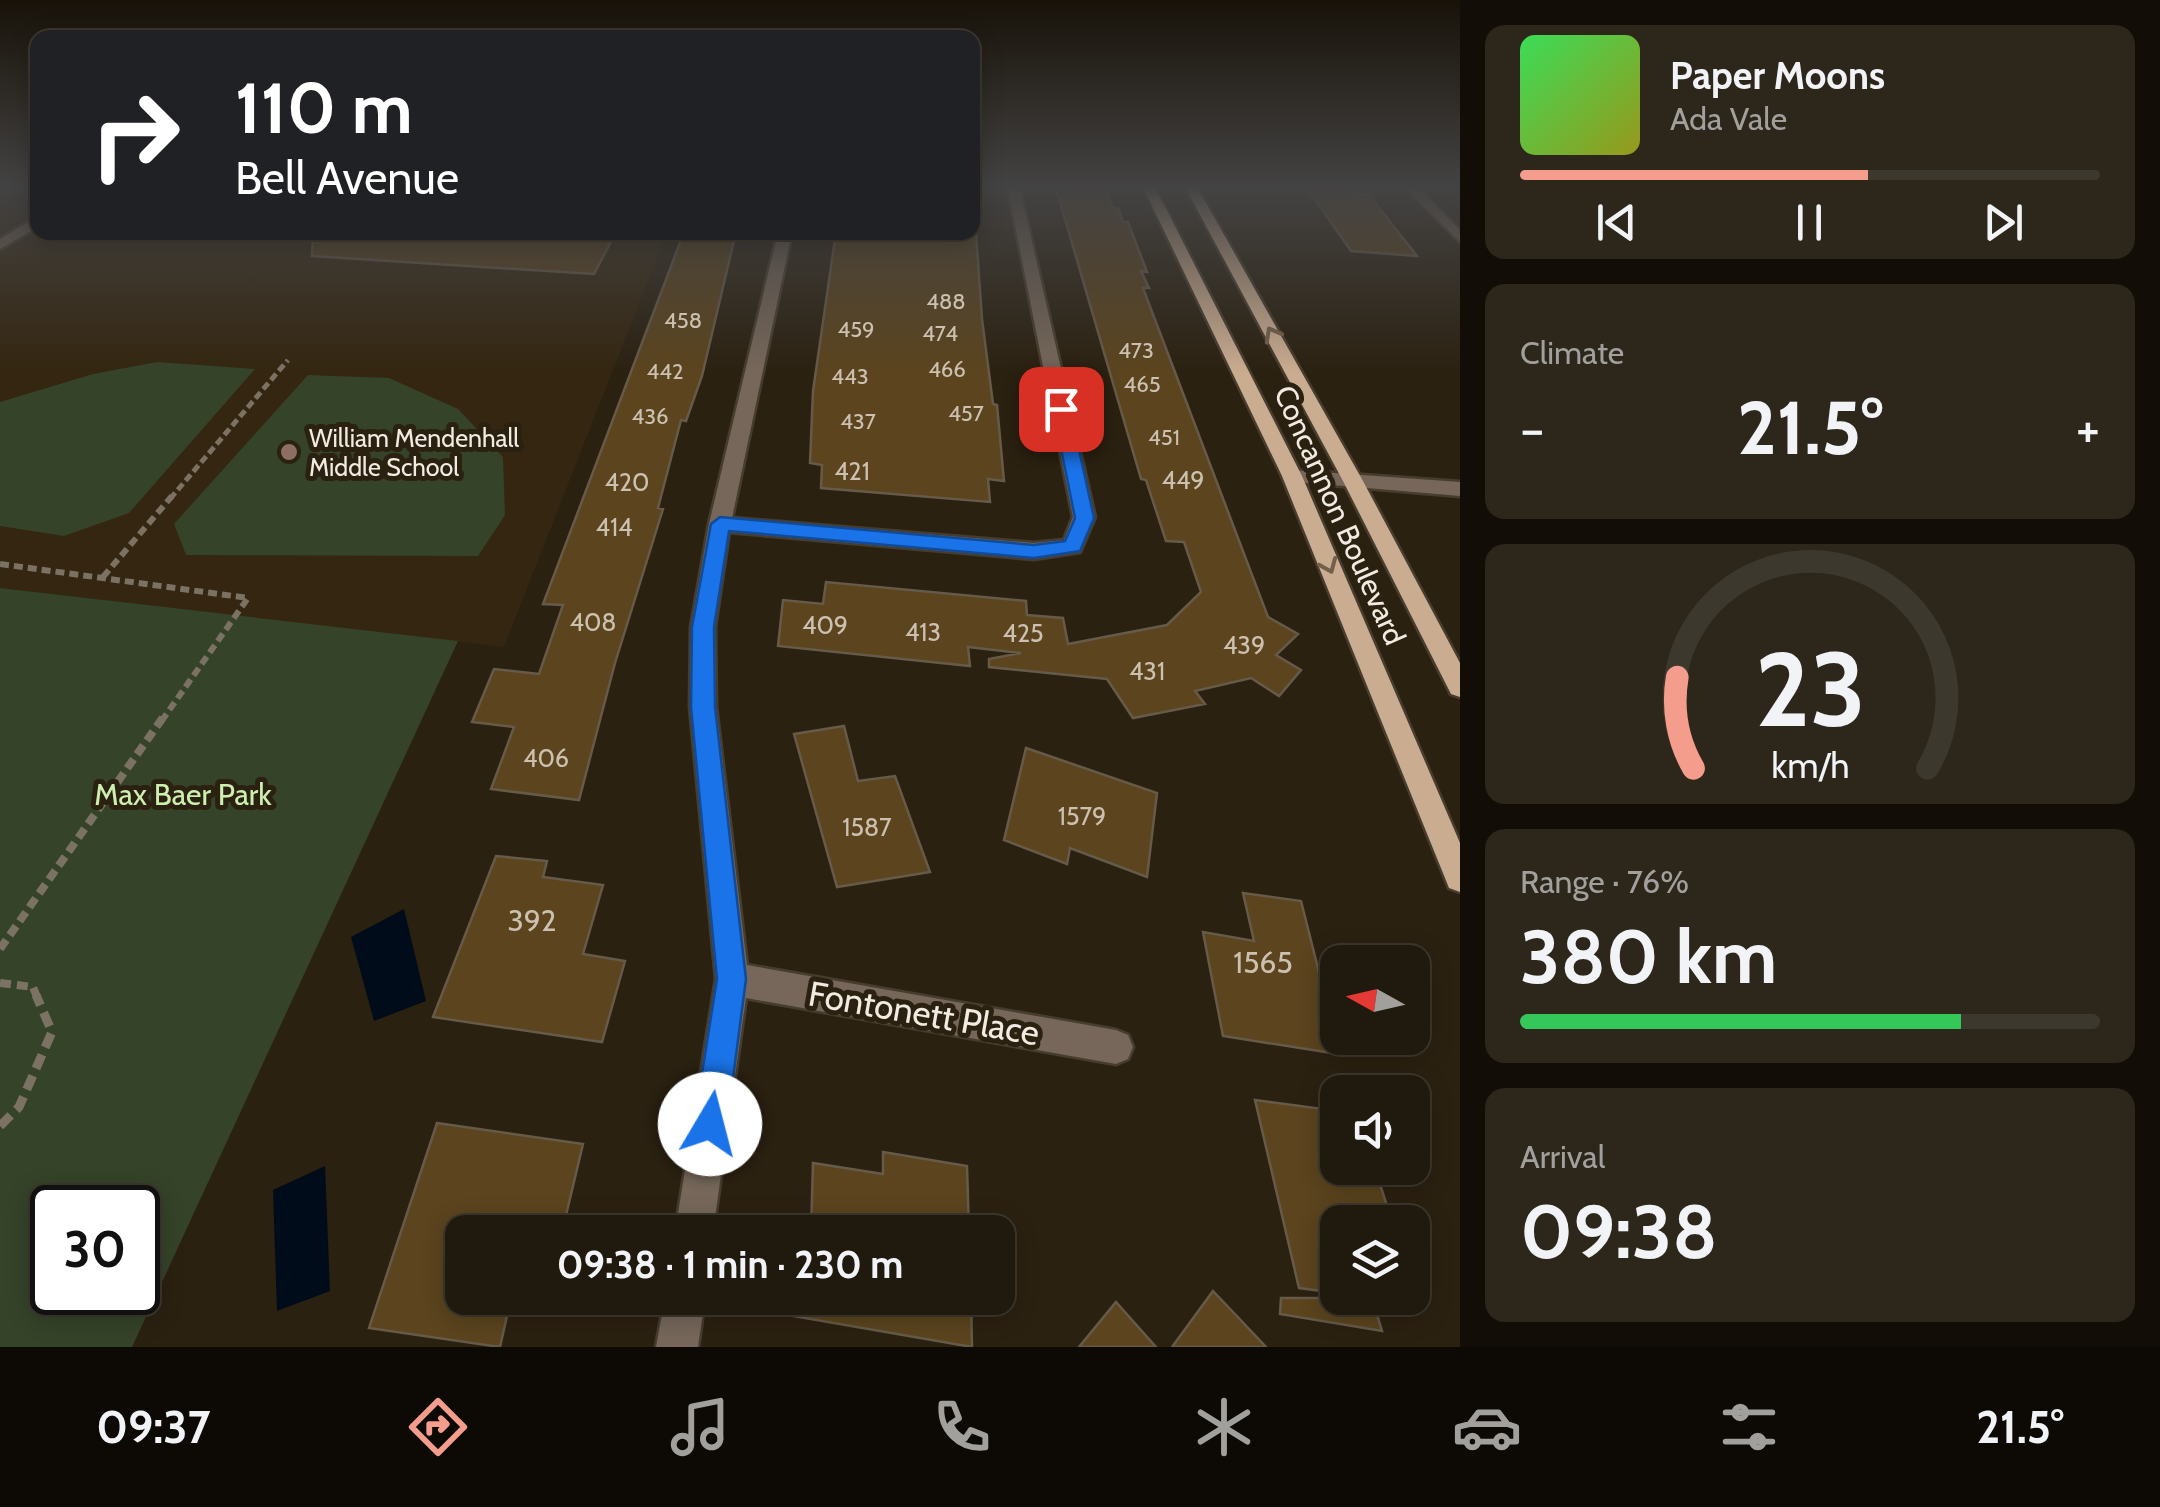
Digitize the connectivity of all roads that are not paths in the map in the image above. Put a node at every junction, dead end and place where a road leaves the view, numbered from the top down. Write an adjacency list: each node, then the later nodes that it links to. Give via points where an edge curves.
1 (781, 248): 8 (street)
2 (1026, 248): 8 (street, via 1084,518 1072,546 1034,552)
3 (1179, 248): 5 (main road, Concannon Boulevard)
4 (1225, 248): 6 (main road, Concannon Boulevard, one-way to 4)
5 (1292, 476): 6 (street); 10 (main road, Concannon Boulevard, one-way to 10)
6 (1353, 481): 7 (street); 9 (main road, Concannon Boulevard)
7 (1460, 490)
8 (720, 524): 11 (street, via 703,627 703,707)
9 (1460, 688)
10 (1460, 878)
11 (732, 979): 12 (street, Fontonett Place); 13 (street)
12 (1116, 1047)
13 (697, 1215)
14 (683, 1315): 15 (street)
15 (678, 1347)

